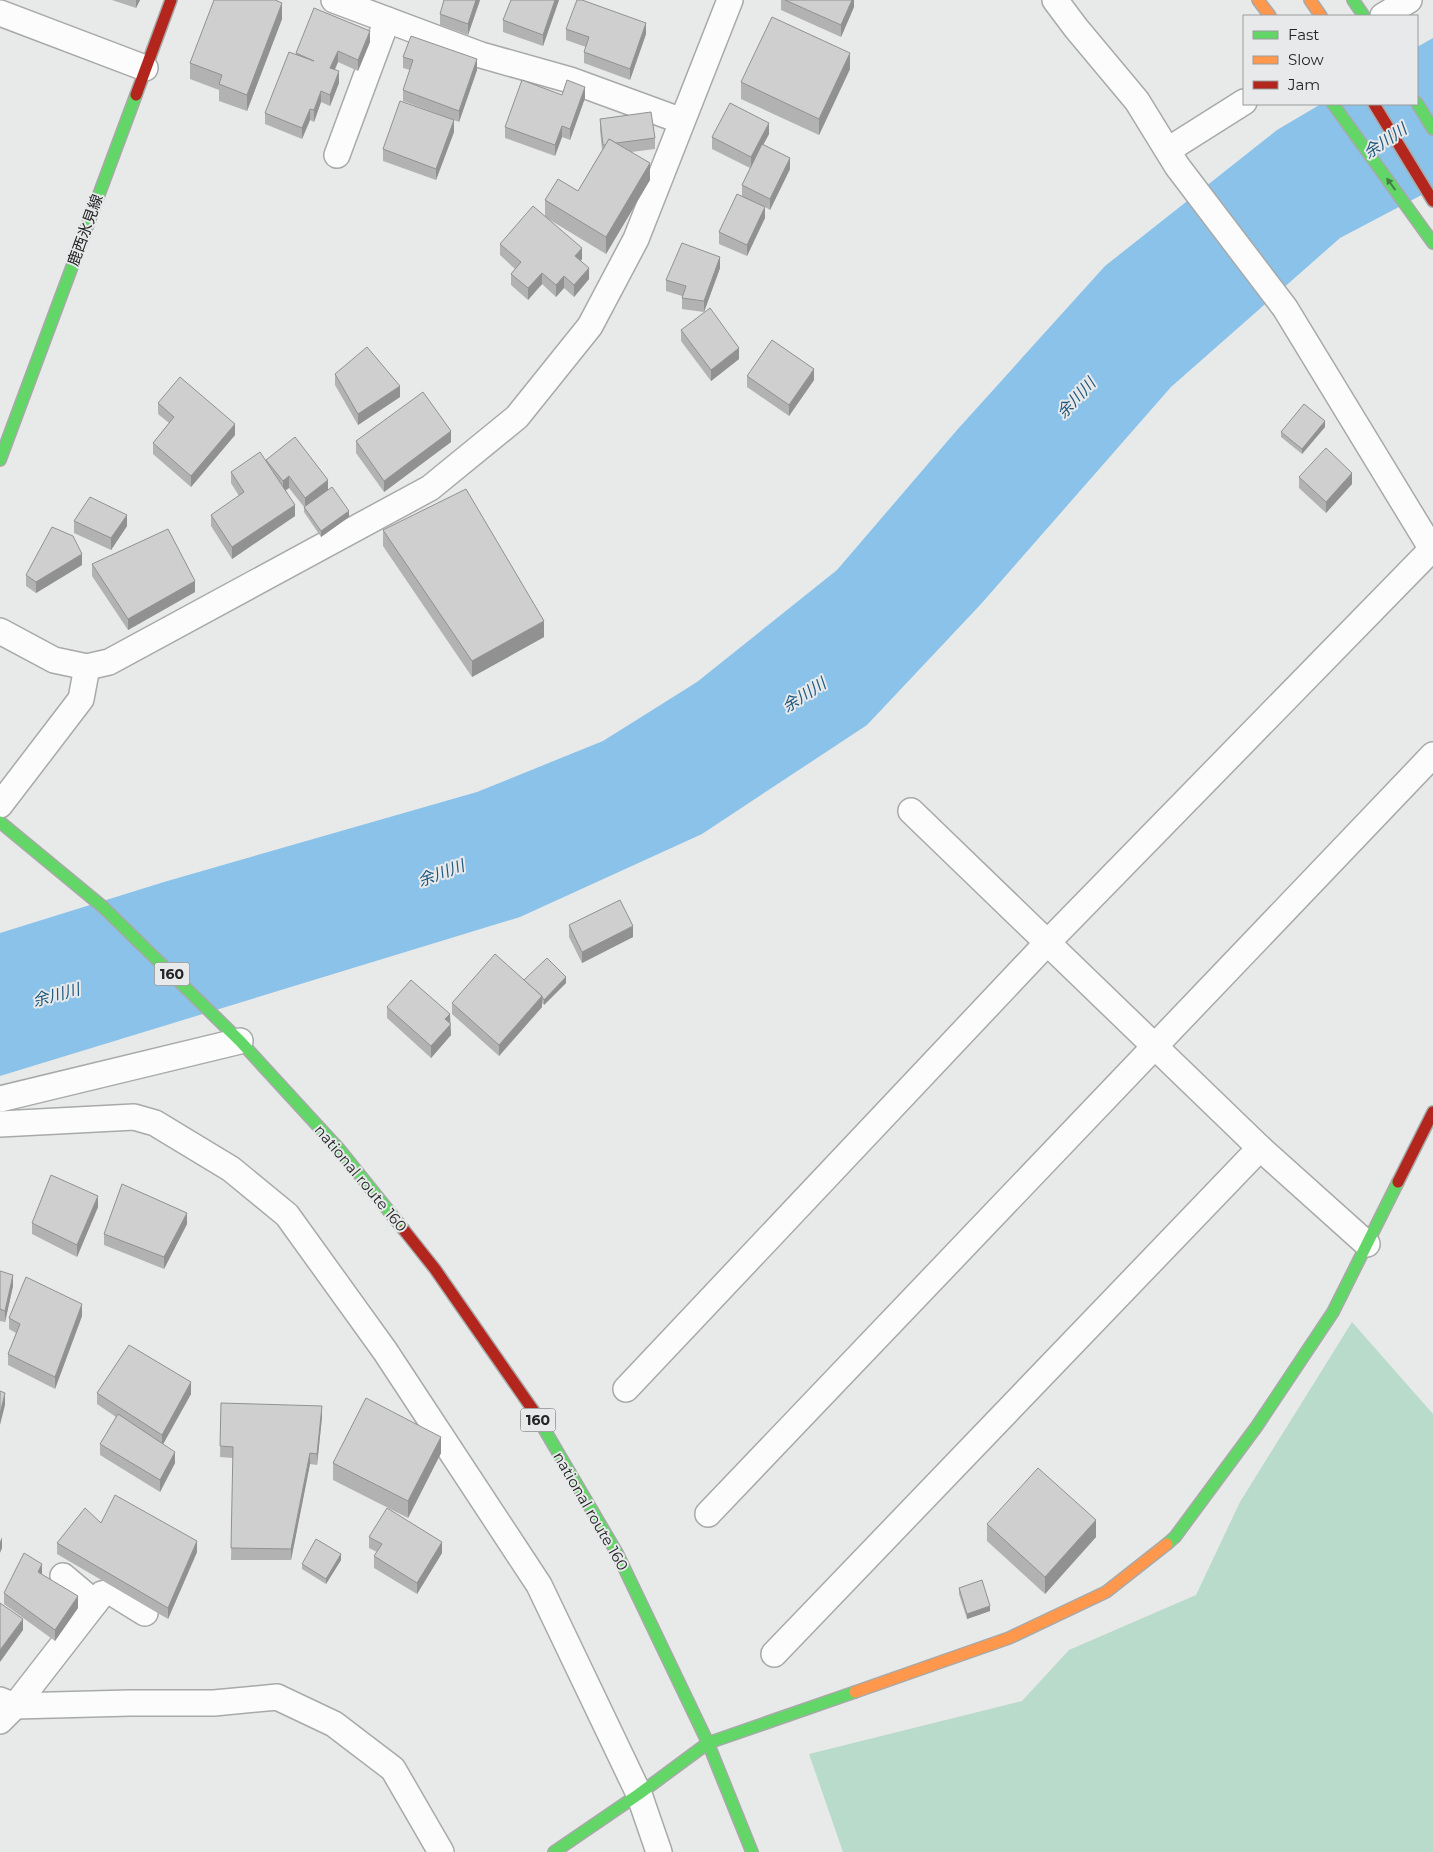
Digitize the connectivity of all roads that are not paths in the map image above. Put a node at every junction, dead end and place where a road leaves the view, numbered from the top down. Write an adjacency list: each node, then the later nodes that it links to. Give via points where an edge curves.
1 (171, 0): 17 (main road, 鹿西氷見線)
2 (334, 0): 16 (street)
3 (730, 0): 22 (street)
4 (1055, 0): 25 (street, via 1137,101)
5 (1258, 0): 11 (main road)
6 (1310, 0): 12 (main road)
7 (1353, 0): 13 (main road)
8 (1358, 0): 14 (main road)
9 (1409, 0): 15 (street)
10 (0, 13): 17 (street)
11 (1269, 15)
12 (1320, 15)
13 (1364, 15)
14 (1365, 15)
15 (1385, 15)
16 (387, 20): 22 (street, via 481,55 570,80); 24 (street)
17 (145, 68): 28 (main road, 鹿西氷見線)
18 (1243, 103): 25 (street)
19 (1334, 105): 27 (main road, one-way to 19)
20 (1375, 105): 26 (main road)
21 (1418, 105): 23 (main road)
22 (682, 121): 31 (street, via 636,239 590,326 517,417 430,488 109,662)
23 (1433, 129)
24 (337, 155)
25 (1172, 158): 29 (street, via 1284,308)
26 (1433, 201)
27 (1433, 243)
28 (0, 460)
29 (1432, 550): 36 (street)
30 (0, 630): 31 (street, via 54,660)
31 (87, 667): 33 (street, via 81,699)
32 (1433, 755): 38 (street)
33 (0, 805)
34 (911, 810): 36 (street)
35 (0, 822): 37 (main road, 160, via 103,907)
36 (1047, 943): 38 (street); 44 (street)
37 (240, 1041): 39 (street); 51 (main road, national route 160 / 160, via 339,1149 435,1269 531,1407 618,1553)
38 (1155, 1046): 42 (street); 45 (street)
39 (0, 1099)
40 (1433, 1112): 43 (main road)
41 (0, 1124): 52 (street, via 134,1117 155,1123 231,1169 287,1215 385,1351 539,1585)
42 (1260, 1148): 43 (street); 49 (street)
43 (1367, 1244): 51 (main road, via 1333,1312 1257,1426 1175,1537 1106,1592 1009,1638)
44 (626, 1389)
45 (708, 1514)
46 (63, 1576): 47 (street)
47 (95, 1603): 48 (street, via 102,1594 111,1592); 50 (street)
48 (145, 1613)
49 (774, 1654)
50 (5, 1709): 53 (street, via 214,1703 277,1697 334,1724 393,1769)
51 (708, 1743): 52 (main road); 56 (main road, national route 160 / 160)
52 (639, 1794): 54 (main road); 55 (street)
53 (441, 1852)
54 (554, 1852)
55 (659, 1852)
56 (752, 1852)

